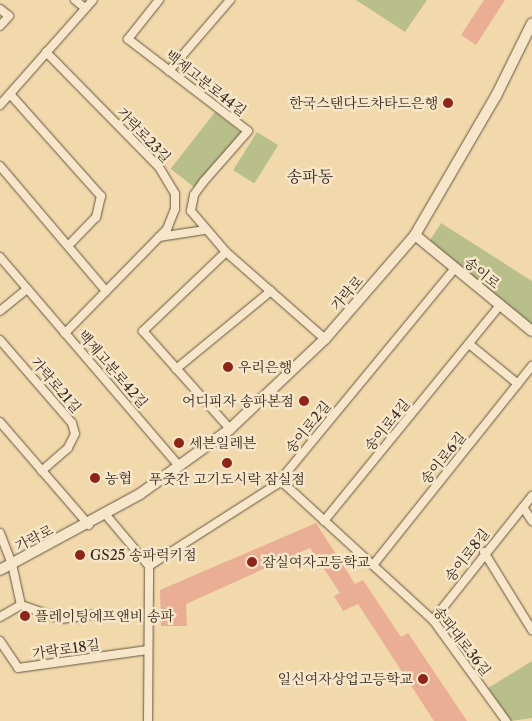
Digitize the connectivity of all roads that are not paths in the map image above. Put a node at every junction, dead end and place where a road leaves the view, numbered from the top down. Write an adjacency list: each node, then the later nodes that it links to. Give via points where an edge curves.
1 (75, 0): 5 (street)
2 (92, 0): 5 (street)
3 (159, 0): 10 (street, 백제고분로44길, via 128,38)
4 (230, 0): 10 (street)
5 (85, 8): 9 (street)
6 (0, 9): 8 (street, via 8,16)
7 (532, 22): 15 (street, 가락로, via 496,96)
8 (0, 26)
9 (46, 52): 11 (street); 16 (street, 가락로23길, via 169,180 175,194 175,209)
10 (169, 71): 14 (street, 백제고분로44길, via 248,131 194,195 192,211)
11 (10, 94): 12 (street); 17 (street, via 101,196 96,217)
12 (0, 105)
13 (0, 166): 17 (street)
14 (205, 230): 16 (street); 18 (street, 백제고분로44길)
15 (415, 235): 20 (street, 송이로); 28 (street, 가락로)
16 (159, 236): 22 (street, 가락로23길)
17 (68, 246): 22 (street)
18 (226, 252): 23 (street, 백제고분로44길); 32 (street, via 143,331)
19 (0, 257): 21 (street, 백제고분로42길)
20 (455, 268): 24 (street, 송이로); 38 (street, 송이로2길)
21 (27, 289): 25 (street); 27 (street, 백제고분로42길)
22 (106, 291): 27 (street, 가락로23길)
23 (271, 291): 28 (street, 백제고분로44길); 32 (street)
24 (500, 305): 26 (street, 송이로); 30 (street, 송이로4길)
25 (0, 312)
26 (532, 331)
27 (65, 333): 36 (street, 백제고분로42길)
28 (325, 339): 35 (street, 가락로)
29 (0, 340): 37 (street, 가락로21길, via 72,423 75,434 68,448)
30 (469, 344): 33 (street); 43 (street, 송이로4길)
31 (532, 366): 33 (street, 송이로6길)
32 (176, 369): 35 (street)
33 (518, 384): 49 (street, 송이로6길)
34 (0, 422): 37 (street)
35 (230, 428): 36 (street, 가락로)
36 (180, 466): 41 (street, 가락로)
37 (42, 471): 44 (street)
38 (280, 480): 43 (street, 송파대로36길); 48 (street, 송이로2길)
39 (532, 496): 40 (street, 송이로8길)
40 (522, 507): 42 (street); 46 (street, 송이로8길)
41 (106, 515): 44 (street, 가락로); 48 (street)
42 (532, 521)
43 (324, 522): 49 (street, 송파대로36길)
44 (89, 525): 47 (street, 가락로)
45 (0, 533): 47 (street)
46 (484, 552): 54 (street, 송이로8길); 55 (street)
47 (12, 564): 50 (street, 가락로); 51 (street)
48 (149, 566): 57 (street)
49 (373, 566): 54 (street, 송파대로36길)
50 (0, 570)
51 (21, 605): 52 (street, via 61,619); 53 (street)
52 (91, 615)
53 (0, 617)
54 (433, 620): 59 (street, 송파대로36길)
55 (532, 630)
56 (0, 641): 57 (street, 가락로18길, via 18,668)
57 (148, 650): 58 (street)
58 (148, 721)
59 (506, 721)

